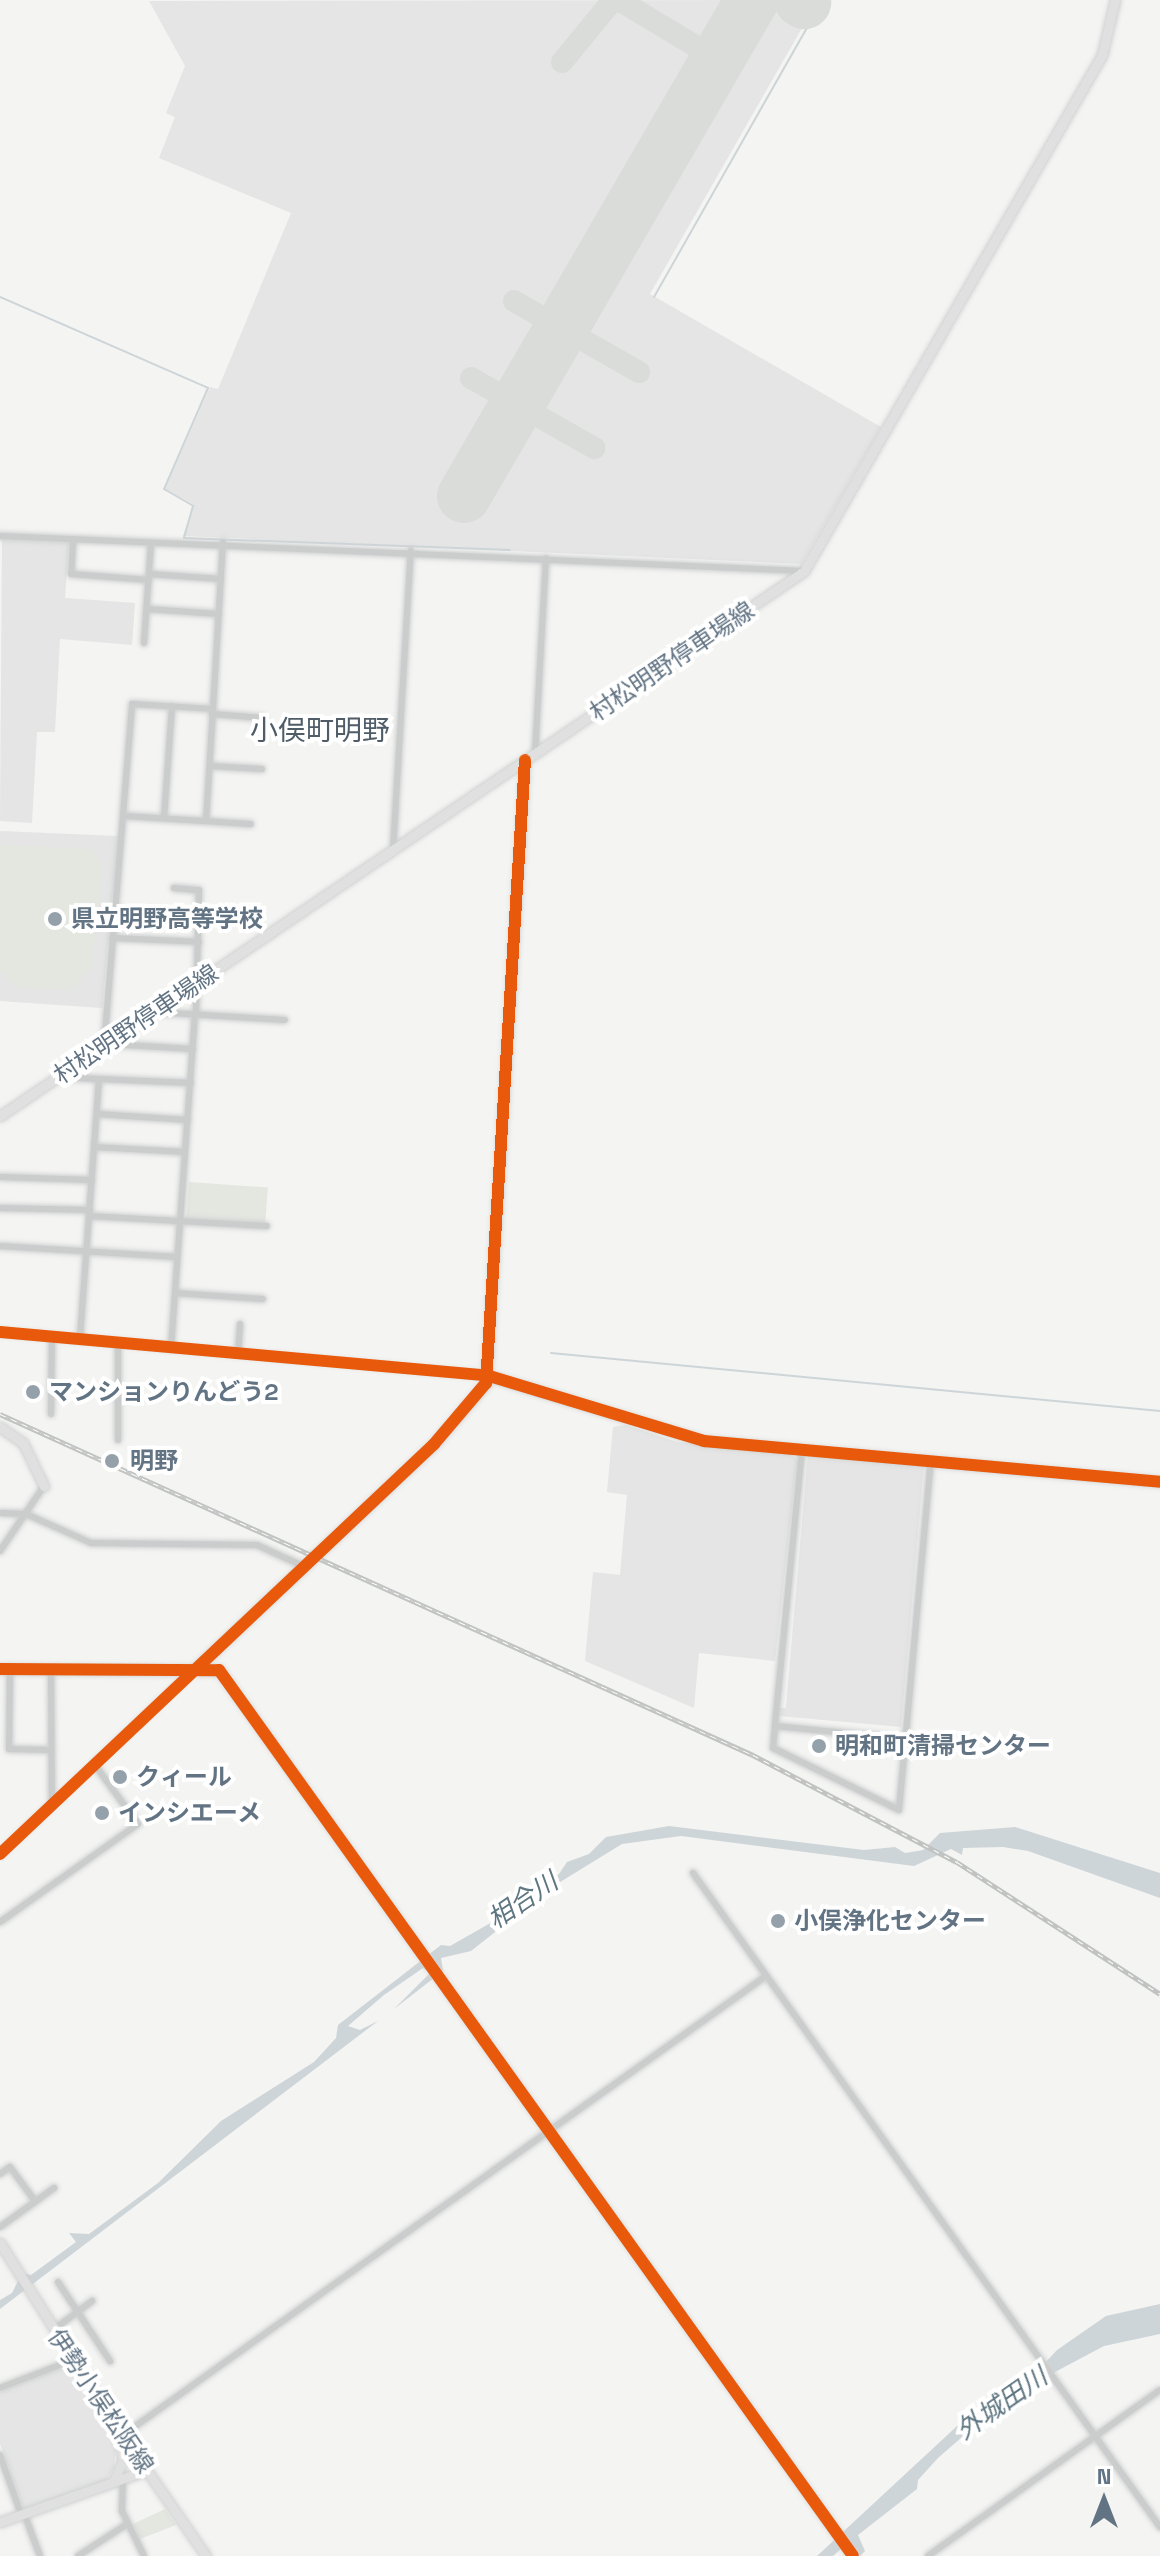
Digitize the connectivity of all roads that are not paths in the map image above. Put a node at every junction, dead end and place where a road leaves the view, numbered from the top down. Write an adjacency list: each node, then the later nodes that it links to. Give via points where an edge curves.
1 (1115, 0): 8 (street, 村松明野停車場線, via 1102,55)
2 (0, 536): 3 (street)
3 (73, 541): 5 (street); 9 (street, via 71,574)
4 (223, 542): 5 (street); 6 (street); 10 (street)
5 (151, 544): 9 (street)
6 (411, 551): 7 (street); 25 (street)
7 (546, 558): 8 (street); 17 (street)
8 (804, 571): 17 (street, 村松明野停車場線)
9 (149, 577): 10 (street); 11 (street)
10 (221, 579): 12 (street)
11 (147, 609): 12 (street); 13 (street)
12 (219, 614): 15 (street)
13 (144, 643)
14 (172, 706): 15 (street); 21 (street, via 132,704); 22 (street)
15 (212, 712): 16 (street); 19 (street)
16 (264, 718)
17 (535, 754): 18 (street, 村松明野停車場線)
18 (525, 760): 25 (street, 村松明野停車場線); 61 (street)
19 (210, 766): 20 (street); 23 (street)
20 (262, 769)
21 (124, 816): 22 (street); 27 (street)
22 (164, 818): 23 (street)
23 (206, 821): 24 (street)
24 (251, 824)
25 (393, 850): 29 (street, 村松明野停車場線)
26 (174, 888): 28 (street, via 199,890)
27 (112, 938): 28 (street); 33 (street)
28 (199, 942): 29 (street)
29 (198, 982): 30 (street, 村松明野停車場線); 31 (street)
30 (155, 1012): 31 (street); 33 (street, 村松明野停車場線)
31 (195, 1014): 32 (street); 34 (street)
32 (285, 1020)
33 (105, 1045): 34 (street); 35 (street, 村松明野停車場線)
34 (193, 1049): 37 (street)
35 (58, 1077): 36 (street); 39 (street, 村松明野停車場線)
36 (99, 1079): 37 (street); 38 (street)
37 (191, 1083): 40 (street)
38 (97, 1114): 40 (street); 41 (street)
39 (0, 1116)
40 (188, 1120): 42 (street)
41 (94, 1147): 42 (street); 44 (street)
42 (185, 1152): 47 (street)
43 (0, 1177): 44 (street)
44 (92, 1180): 46 (street)
45 (0, 1208): 46 (street)
46 (89, 1213): 47 (street); 50 (street)
47 (180, 1221): 48 (street); 51 (street)
48 (267, 1226)
49 (0, 1246): 50 (street)
50 (87, 1251): 51 (street); 57 (street)
51 (177, 1257): 52 (street)
52 (175, 1293): 53 (street); 59 (street)
53 (263, 1299)
54 (240, 1324): 60 (street)
55 (0, 1332): 56 (street)
56 (52, 1337): 57 (street); 62 (street)
57 (80, 1339): 58 (street)
58 (118, 1343): 59 (street); 64 (street)
59 (171, 1348): 60 (street)
60 (238, 1354): 61 (street)
61 (486, 1375): 65 (street, via 677,1436); 72 (street, via 486,1383 434,1444)
62 (51, 1414)
63 (0, 1427): 68 (street, via 23,1443)
64 (118, 1440)
65 (802, 1449): 66 (street); 76 (street)
66 (931, 1460): 67 (street); 77 (street)
67 (1160, 1482)
68 (44, 1486): 70 (street)
69 (0, 1513): 70 (street)
70 (26, 1514): 71 (street); 72 (street, via 91,1543 257,1545)
71 (0, 1551)
72 (303, 1566): 75 (street)
73 (5, 1669): 74 (street); 78 (street, via 9,1749)
74 (51, 1669): 75 (street); 78 (street)
75 (195, 1669): 79 (street); 85 (street, via 219,1670 229,1680)
76 (775, 1726): 77 (street); 77 (street, via 773,1748 899,1810)
77 (905, 1739)
78 (51, 1750): 80 (street)
79 (95, 1765): 80 (street); 83 (street, via 138,1824)
80 (52, 1805): 81 (street)
81 (0, 1854)
82 (693, 1873): 84 (street)
83 (0, 1922)
84 (766, 1976): 85 (street); 101 (street)
85 (551, 2131): 100 (street); 114 (street)
86 (0, 2174): 88 (street, via 10,2167)
87 (54, 2188): 88 (street)
88 (35, 2201): 89 (street)
89 (0, 2227)
90 (0, 2243): 94 (street, 伊勢小俣松阪線)
91 (58, 2282): 93 (street)
92 (92, 2301): 93 (street)
93 (78, 2312): 94 (street); 96 (street)
94 (53, 2330): 95 (street, 伊勢小俣松阪線)
95 (73, 2360): 97 (street); 99 (street, 伊勢小俣松阪線)
96 (110, 2361)
97 (0, 2388)
98 (1160, 2390): 101 (street)
99 (114, 2423): 100 (street, 伊勢小俣松阪線); 105 (street, via 123,2461)
100 (123, 2435): 103 (street, 伊勢小俣松阪線)
101 (1095, 2437): 109 (street); 115 (street)
102 (0, 2455): 106 (street)
103 (147, 2470): 104 (street); 113 (street, 伊勢小俣松阪線)
104 (123, 2479): 105 (street); 108 (street)
105 (110, 2484): 106 (street)
106 (23, 2513): 107 (street); 110 (street)
107 (0, 2522)
108 (127, 2524): 111 (street); 112 (street)
109 (1160, 2527)
110 (40, 2556)
111 (78, 2556)
112 (144, 2556)
113 (206, 2556)
114 (853, 2556)
115 (928, 2556)

